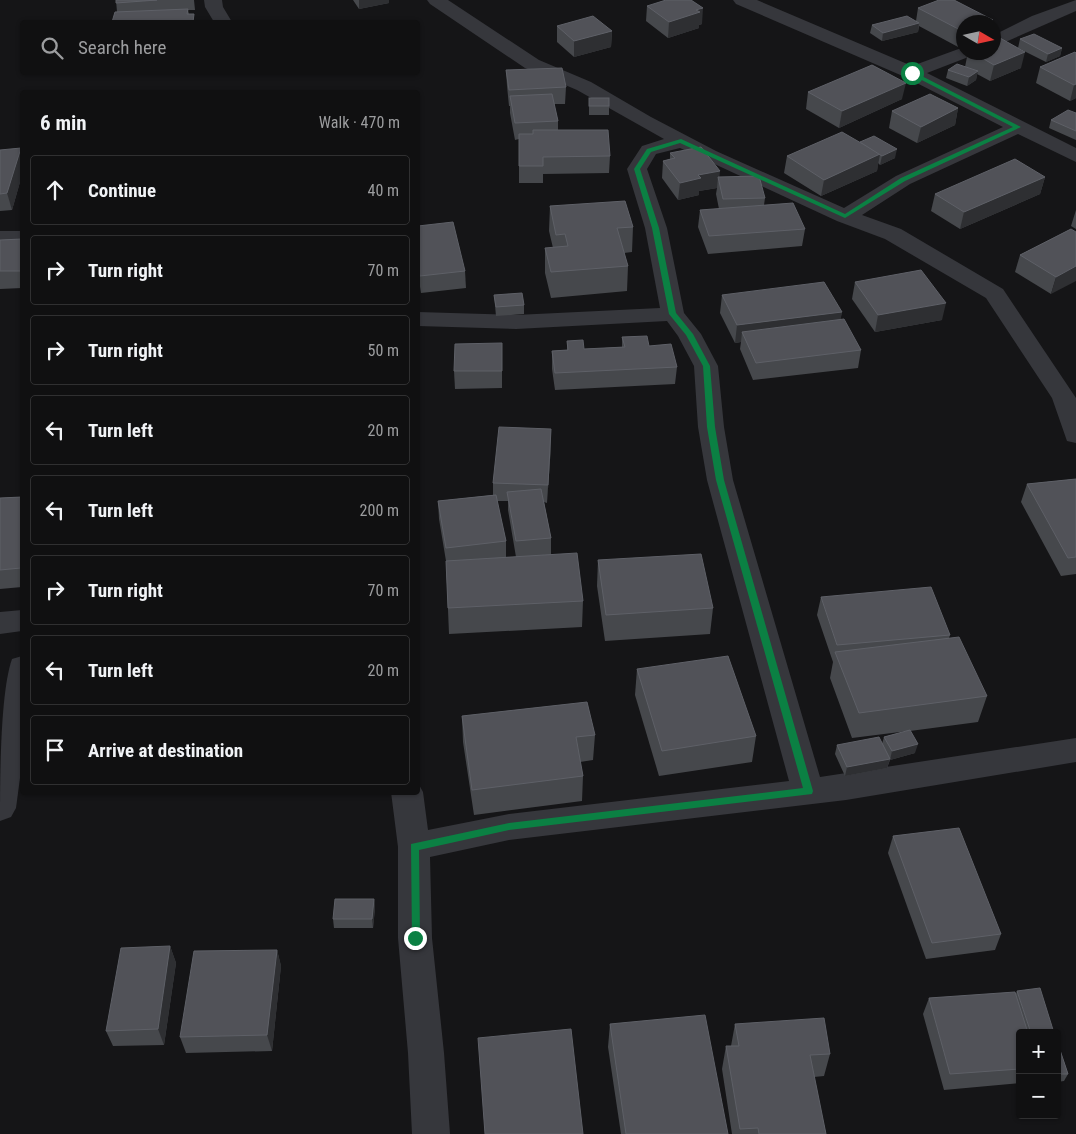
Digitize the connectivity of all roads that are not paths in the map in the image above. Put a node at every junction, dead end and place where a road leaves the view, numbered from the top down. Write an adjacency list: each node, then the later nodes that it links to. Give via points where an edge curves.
1 (213, 0): 6 (street)
2 (436, 0): 11 (street, via 532,64 584,86)
3 (742, 0): 9 (street)
4 (1070, 0): 5 (street)
5 (1076, 4): 7 (street)
6 (222, 20)
7 (1001, 38)
8 (956, 54): 9 (street)
9 (912, 73): 10 (street)
10 (1018, 127): 12 (street); 13 (street, via 903,180)
11 (681, 141): 13 (street); 16 (street, via 649,150 637,169 656,228)
12 (1076, 156)
13 (845, 216): 18 (street, via 893,234 995,294 1064,398)
14 (20, 237): 15 (street)
15 (0, 238)
16 (673, 314): 17 (street, via 516,322); 23 (street, via 689,334 706,366 720,480)
17 (420, 319)
18 (1076, 435)
19 (20, 621): 20 (street)
20 (0, 623)
21 (20, 680): 25 (street)
22 (1076, 750): 23 (street)
23 (808, 791): 26 (street, via 509,826)
24 (407, 795): 26 (street)
25 (0, 808)
26 (414, 847): 27 (street, via 415,938)
27 (431, 1134)

